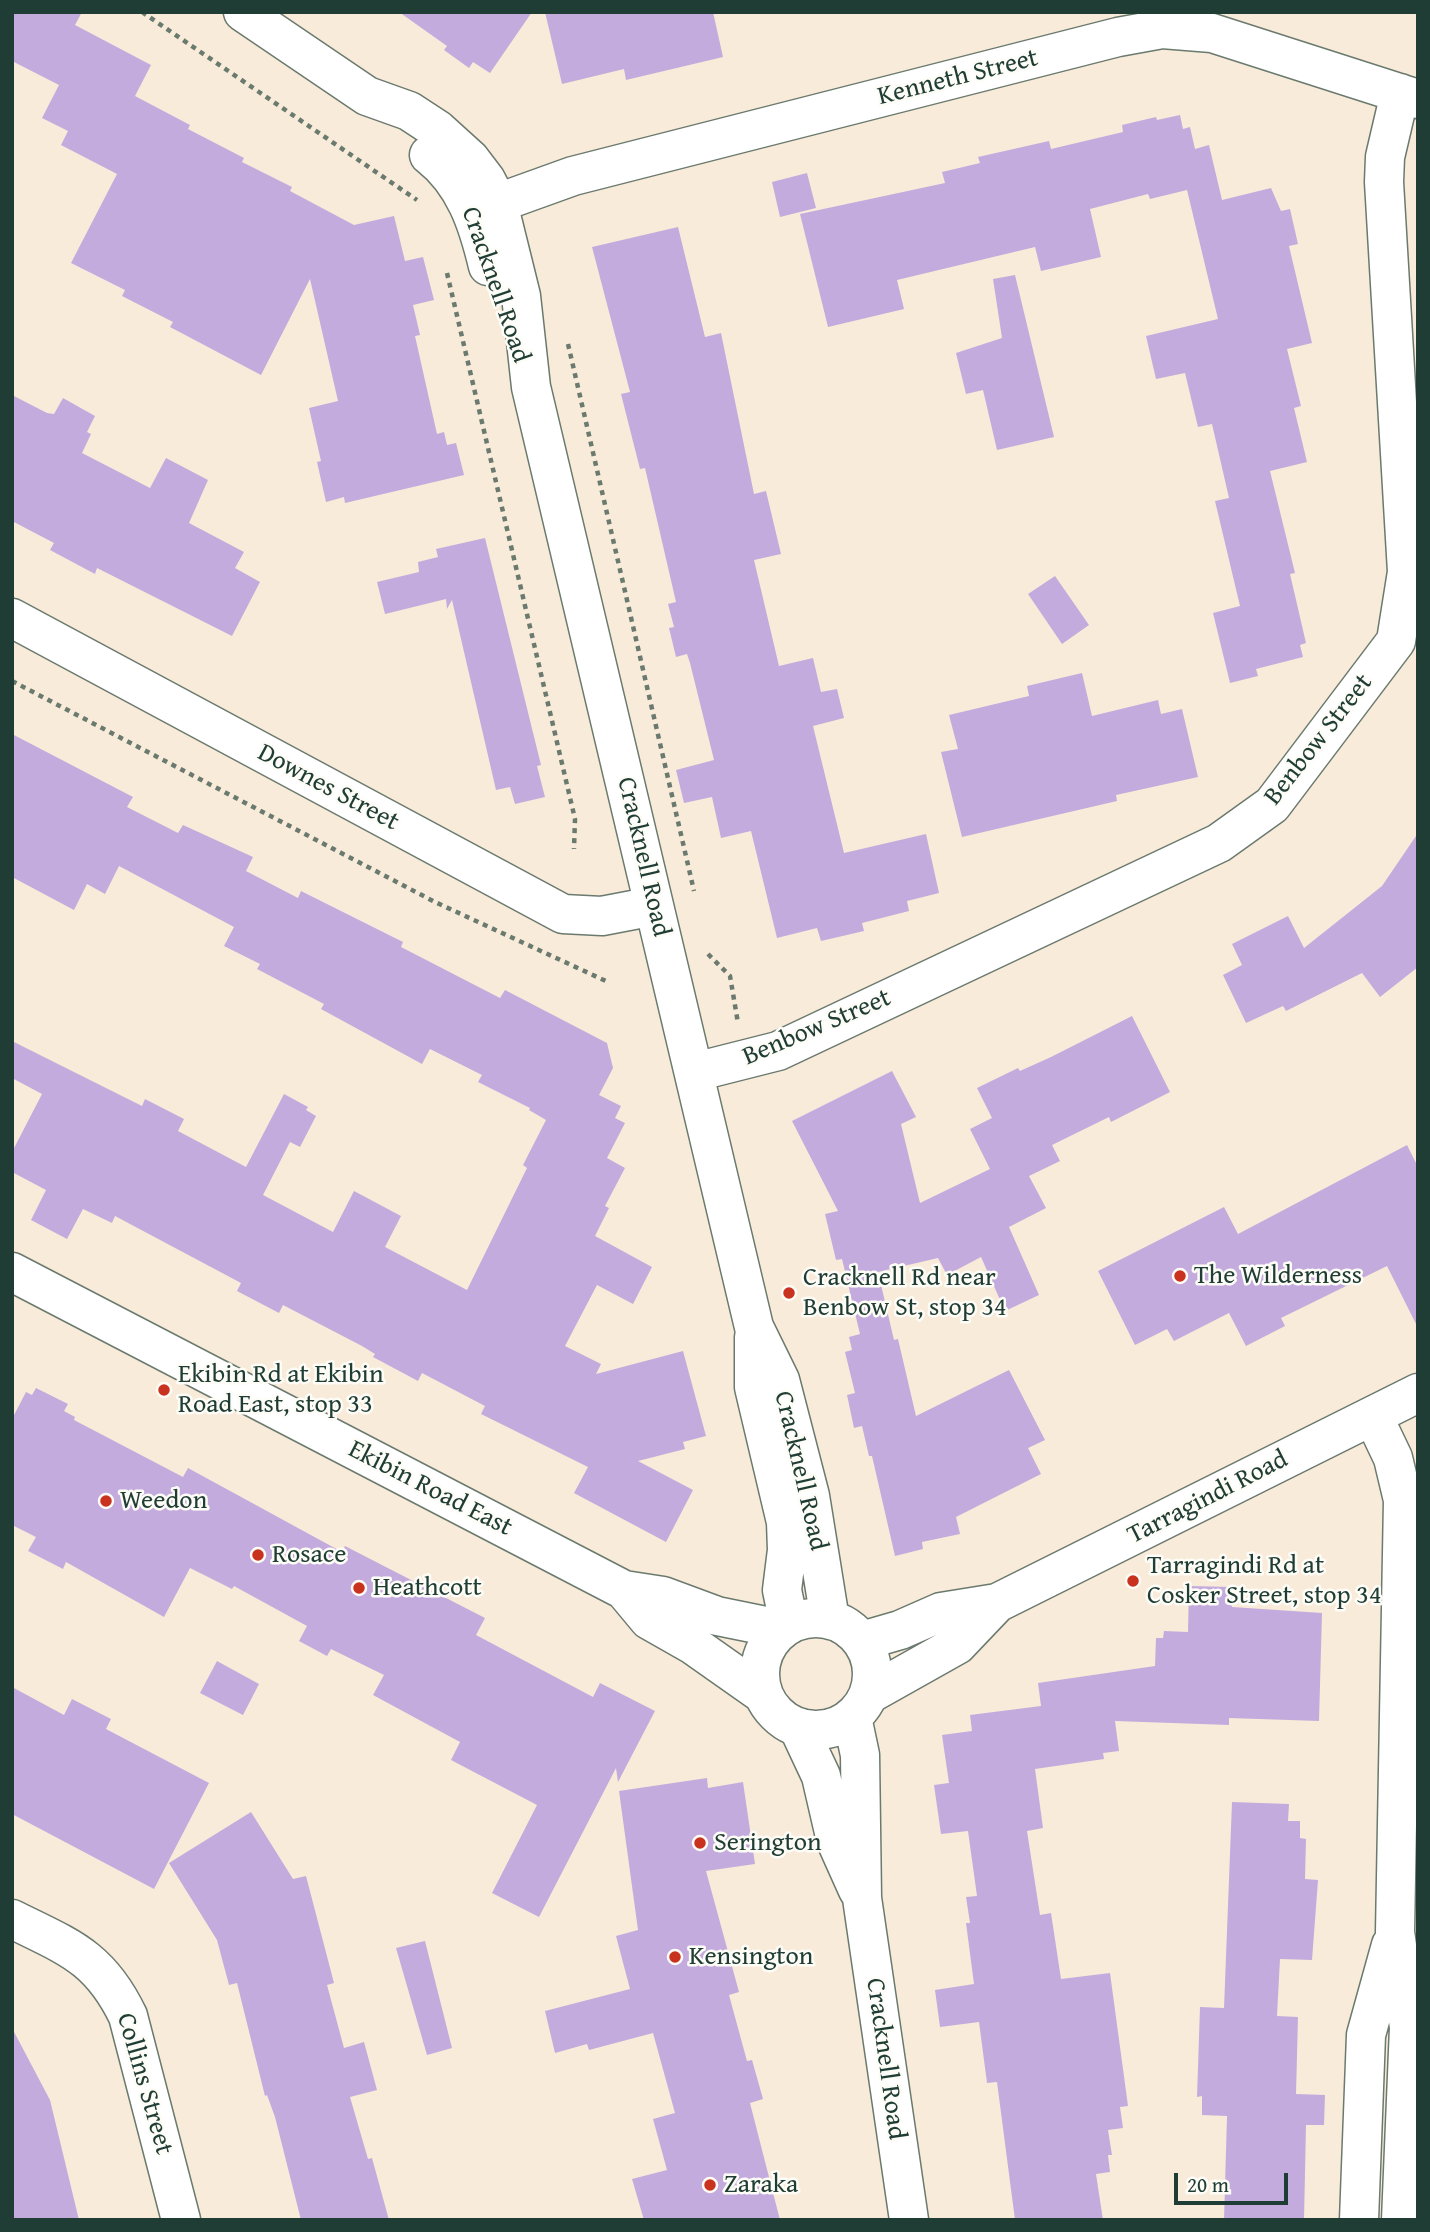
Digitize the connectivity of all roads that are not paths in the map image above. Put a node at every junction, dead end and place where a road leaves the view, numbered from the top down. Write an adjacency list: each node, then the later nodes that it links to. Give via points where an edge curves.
1 (243, 12): 2 (street, Cracknell Road)
2 (367, 96): 4 (street, Cracknell Road, via 408,111 446,135 478,170); 5 (street, Cracknell Road, via 399,135 446,170 469,204 497,305)
3 (1409, 96): 4 (street, Kenneth Street, via 1212,33 1162,29 573,176); 8 (street, Benbow Street, via 1385,157 1384,182 1407,572 1396,641 1272,805 1219,843 778,1051)
4 (498, 203): 5 (street, Cracknell Road, via 521,296)
5 (531, 387): 7 (street, Cracknell Road)
6 (12, 618): 7 (street, Downes Street, via 563,914 602,916)
7 (654, 906): 8 (street, Cracknell Road)
8 (695, 1072): 10 (street, Cracknell Road)
9 (12, 1272): 13 (street, Ekibin Road East)
10 (754, 1327): 15 (street, Cracknell Road, via 780,1380 810,1496); 16 (street, Cracknell Road, via 754,1387 786,1522)
11 (1418, 1393): 12 (street, Tarragindi Road)
12 (1373, 1416): 14 (street, Tarragindi Road); 23 (street, via 1393,1458 1403,1500)
13 (624, 1590): 16 (street, Ekibin Road East, via 663,1597 717,1616); 18 (street, Ekibin Road East, via 649,1620 693,1644)
14 (997, 1603): 17 (street, Tarragindi Road, via 941,1612); 19 (street, Tarragindi Road, via 957,1645)
15 (830, 1619): 16 (street); 17 (street)
16 (785, 1627): 18 (street, via 761,1659)
17 (862, 1641): 19 (street, via 872,1677)
18 (764, 1695): 20 (street, via 772,1709)
19 (860, 1706): 20 (street, via 836,1726 817,1731); 21 (street, Cracknell Road)
20 (798, 1727): 21 (street, Cracknell Road, via 821,1776 836,1841)
21 (862, 1898): 25 (street, Cracknell Road)
22 (12, 1919): 24 (street, Collins Street, via 82,1955 110,1982 128,2015)
23 (1395, 1933): 26 (street, via 1366,2035); 27 (street, via 1409,2028)
24 (181, 2220)
25 (909, 2220)
26 (1359, 2220)
27 (1401, 2220)

